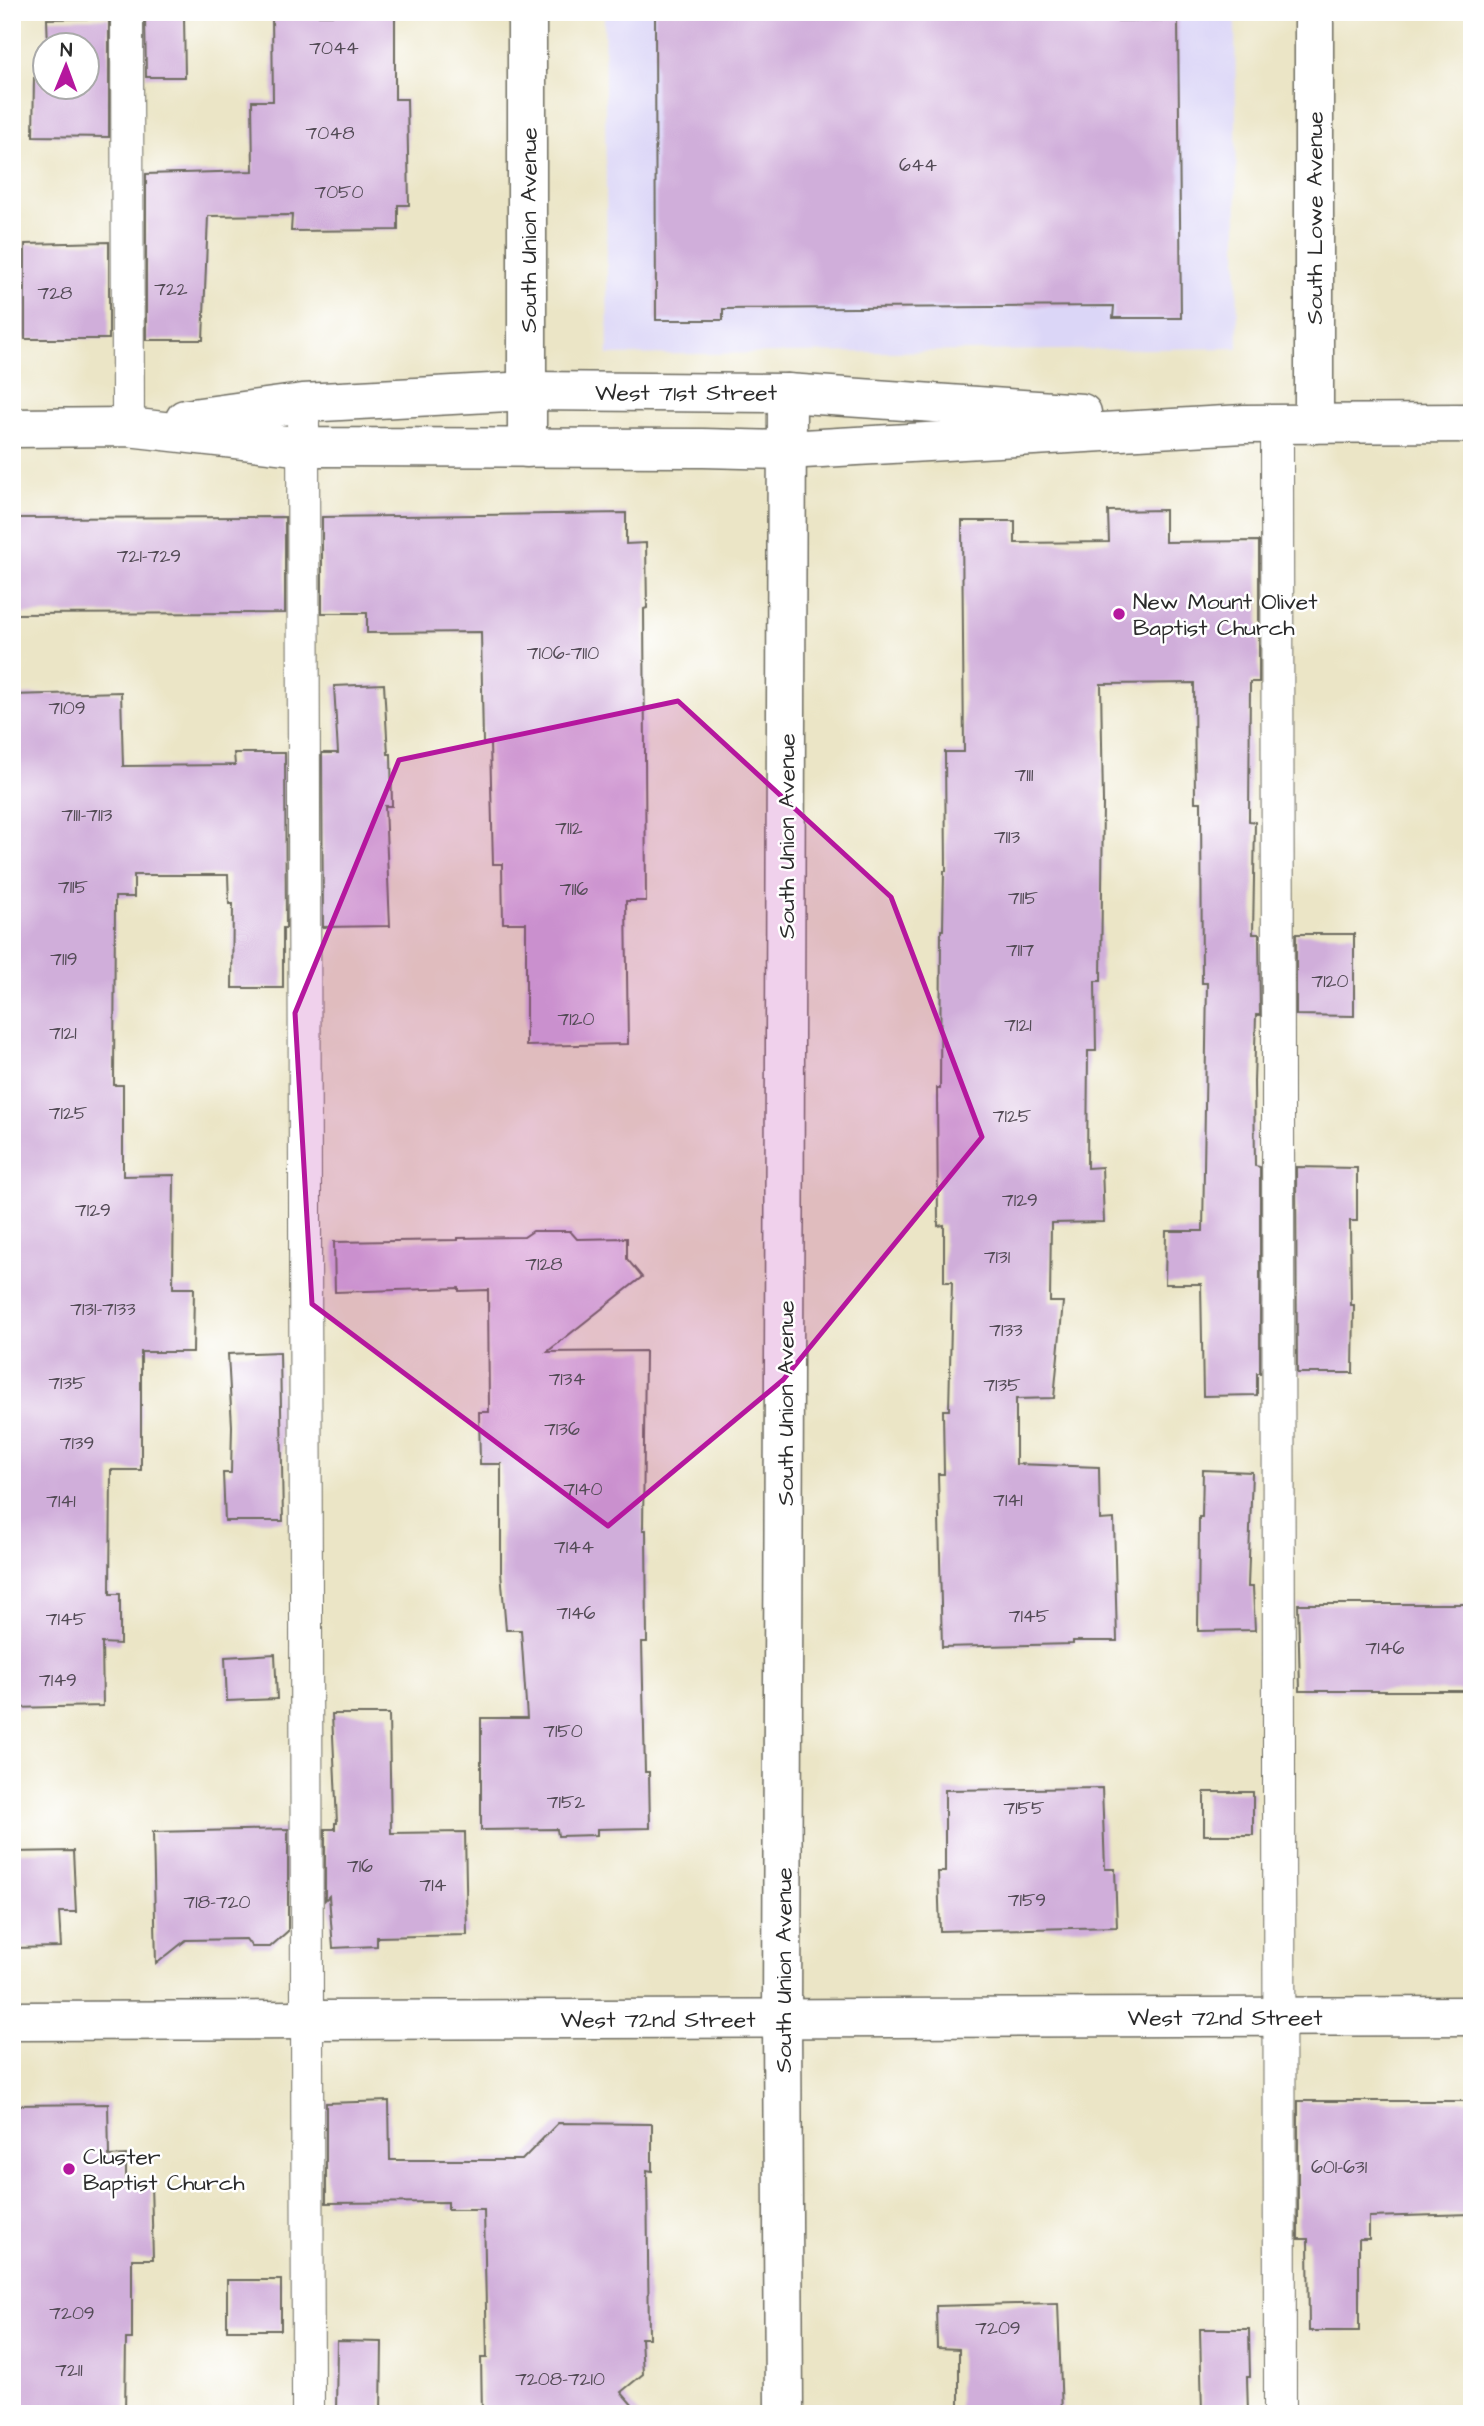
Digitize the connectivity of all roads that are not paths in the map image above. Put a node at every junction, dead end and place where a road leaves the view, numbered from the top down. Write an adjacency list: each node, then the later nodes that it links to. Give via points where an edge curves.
1 (127, 12): 9 (lane)
2 (527, 12): 4 (street, South Union Avenue)
3 (1314, 12): 8 (street, South Lowe Avenue)
4 (528, 391): 5 (street, West 71st Street); 6 (street, West 71st Street); 12 (street, South Union Avenue)
5 (787, 393): 8 (street, West 71st Street); 13 (street, South Union Avenue)
6 (303, 403): 9 (street, West 71st Street); 11 (lane)
7 (1472, 423): 8 (street, West 71st Street)
8 (1278, 424): 13 (street, West 71st Street); 14 (lane)
9 (128, 427): 10 (street, West 71st Street); 11 (street, West 71st Street)
10 (12, 428)
11 (304, 447): 12 (street, West 71st Street); 18 (lane)
12 (527, 448): 13 (street, West 71st Street)
13 (786, 450): 16 (street, South Union Avenue)
14 (1279, 2017): 15 (street, West 72nd Street); 16 (street, West 72nd Street); 21 (lane)
15 (1472, 2017)
16 (782, 2019): 18 (street, West 72nd Street); 20 (street, South Union Avenue)
17 (12, 2021): 18 (street, West 72nd Street)
18 (308, 2021): 19 (lane)
19 (308, 2414)
20 (784, 2414)
21 (1280, 2414)

